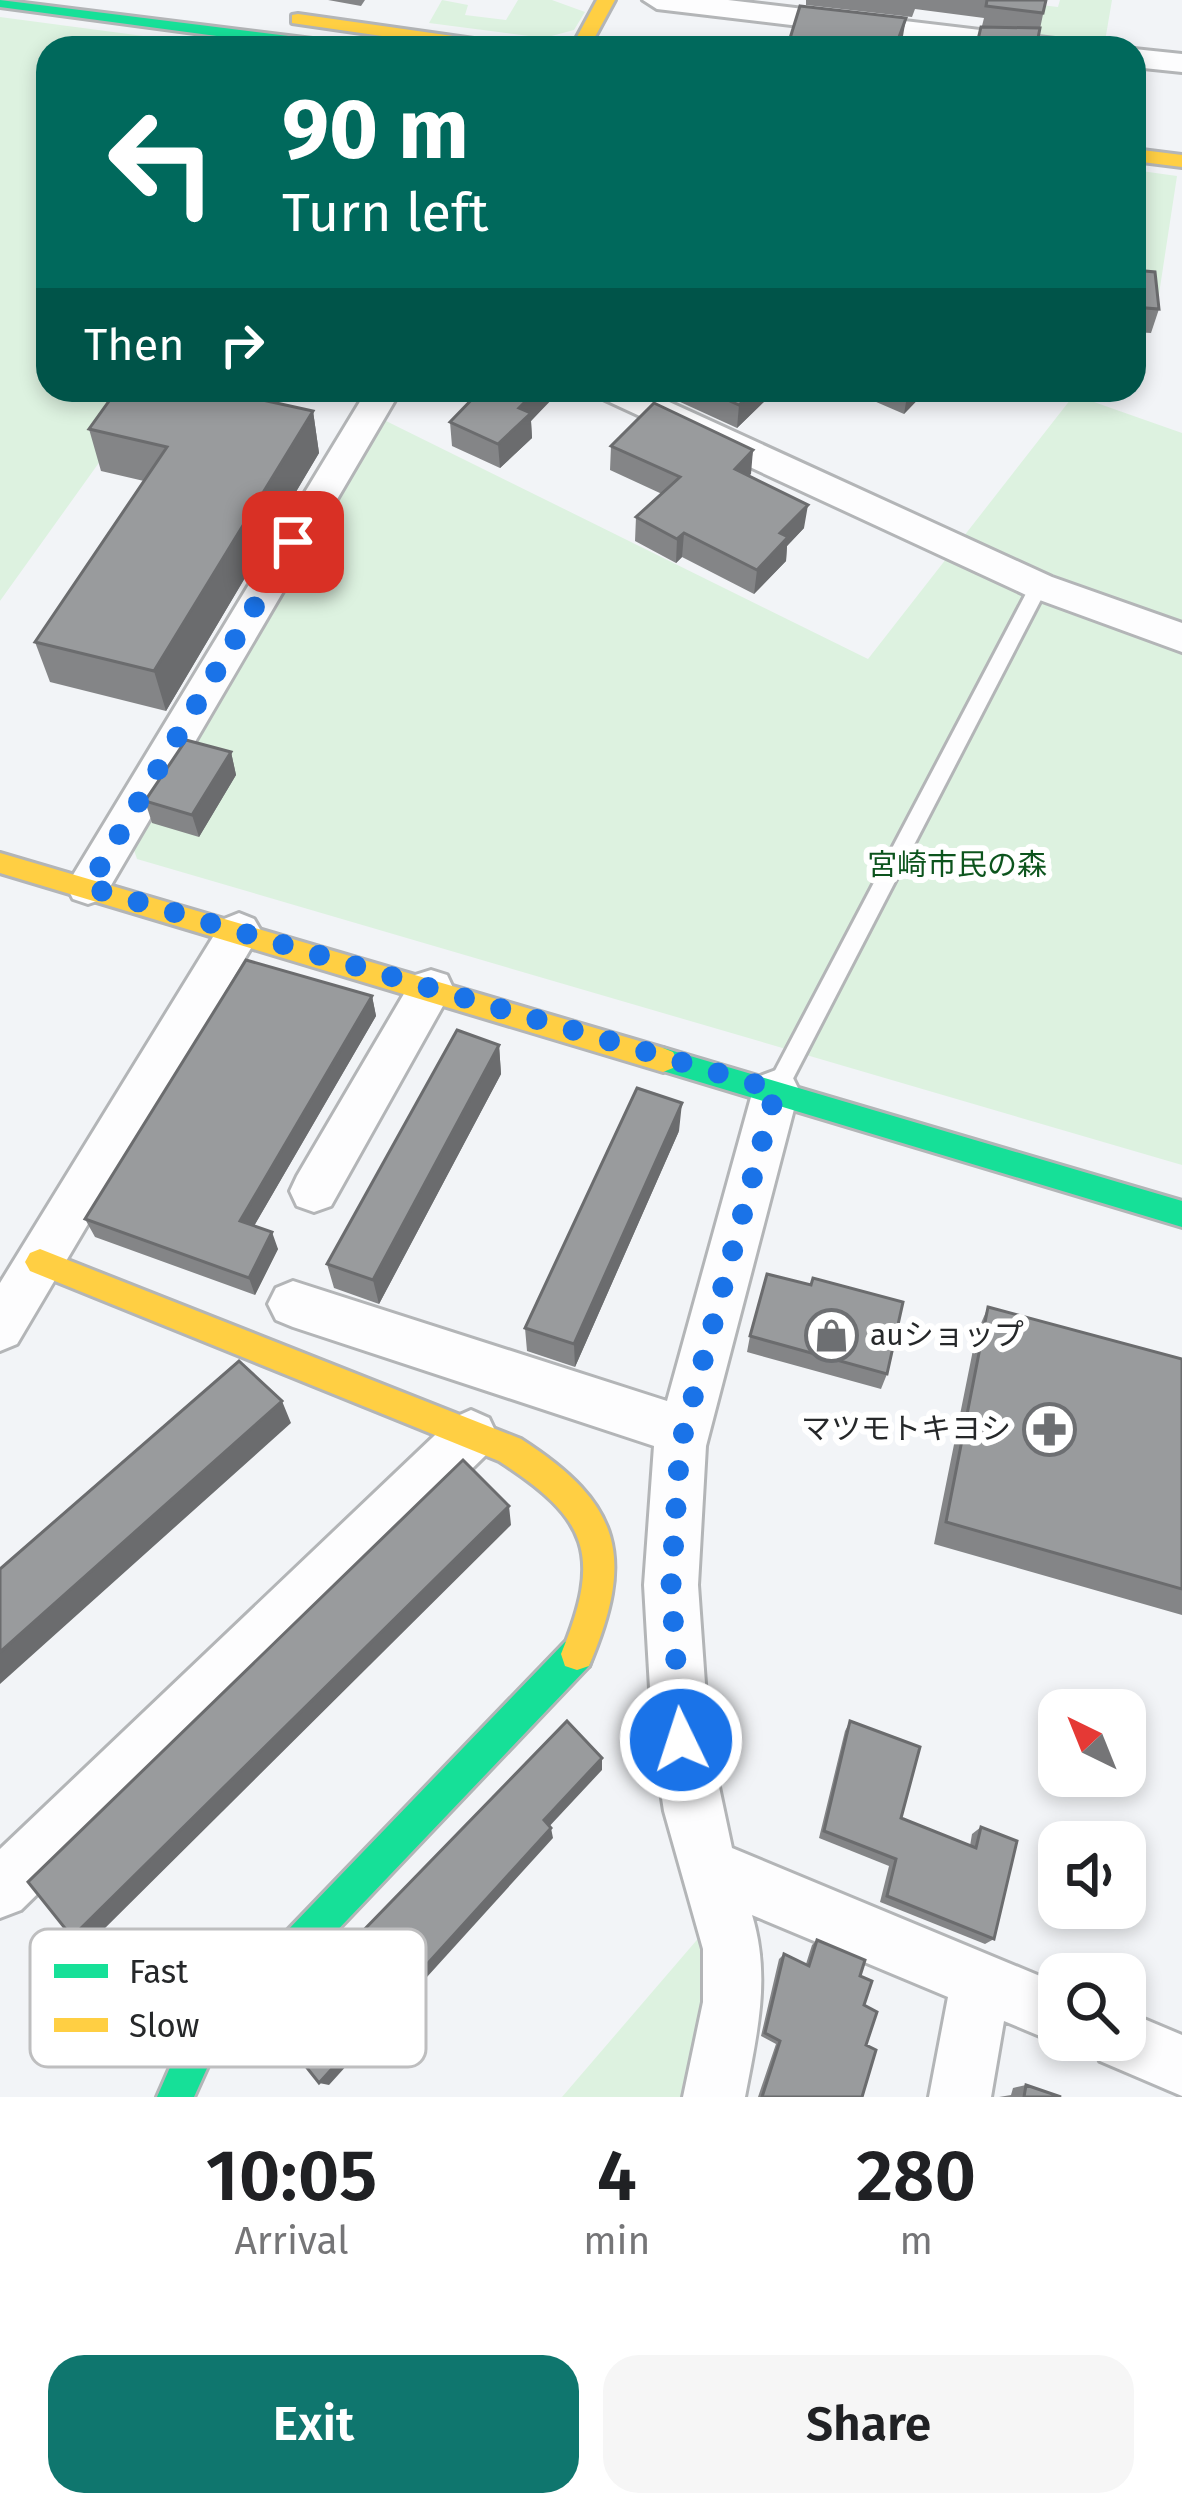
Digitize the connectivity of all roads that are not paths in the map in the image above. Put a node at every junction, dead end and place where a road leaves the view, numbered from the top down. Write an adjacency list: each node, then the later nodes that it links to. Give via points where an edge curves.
1 (158, 0): 8 (main road)
2 (606, 0): 9 (main road)
3 (657, 0): 6 (street)
4 (948, 0): 6 (street)
5 (0, 2): 7 (main road)
6 (941, 34): 10 (street)
7 (255, 36)
8 (416, 36)
9 (586, 36)
10 (957, 36)
11 (1146, 59): 12 (street)
12 (1182, 63)
13 (1146, 134): 14 (main road)
14 (1182, 138)
15 (1146, 156): 16 (main road)
16 (1182, 161)
17 (377, 402): 22 (street)
18 (639, 402): 19 (street)
19 (1039, 586): 20 (street); 25 (lane)
20 (1182, 638)
21 (0, 862): 22 (main road)
22 (88, 887): 23 (main road)
23 (239, 931): 24 (main road); 28 (street)
24 (431, 988): 25 (main road); 26 (street)
25 (776, 1090): 27 (main road); 31 (street)
26 (314, 1191)
27 (1182, 1214)
28 (40, 1262): 30 (street); 32 (main road)
29 (293, 1304): 31 (street)
30 (0, 1328)
31 (684, 1431): 33 (street, via 671,1585 681,1740)
32 (471, 1435): 34 (street); 35 (main road, via 560,1480 585,1515 602,1557 598,1618 572,1664)
33 (708, 1867): 36 (street); 42 (street, via 734,1949 733,2002)
34 (0, 1889)
35 (316, 1929)
36 (981, 1981): 37 (street); 43 (street)
37 (1038, 2005)
38 (1146, 2051): 39 (street)
39 (1182, 2066)
40 (189, 2067): 41 (main road)
41 (175, 2097)
42 (714, 2097)
43 (960, 2097)

